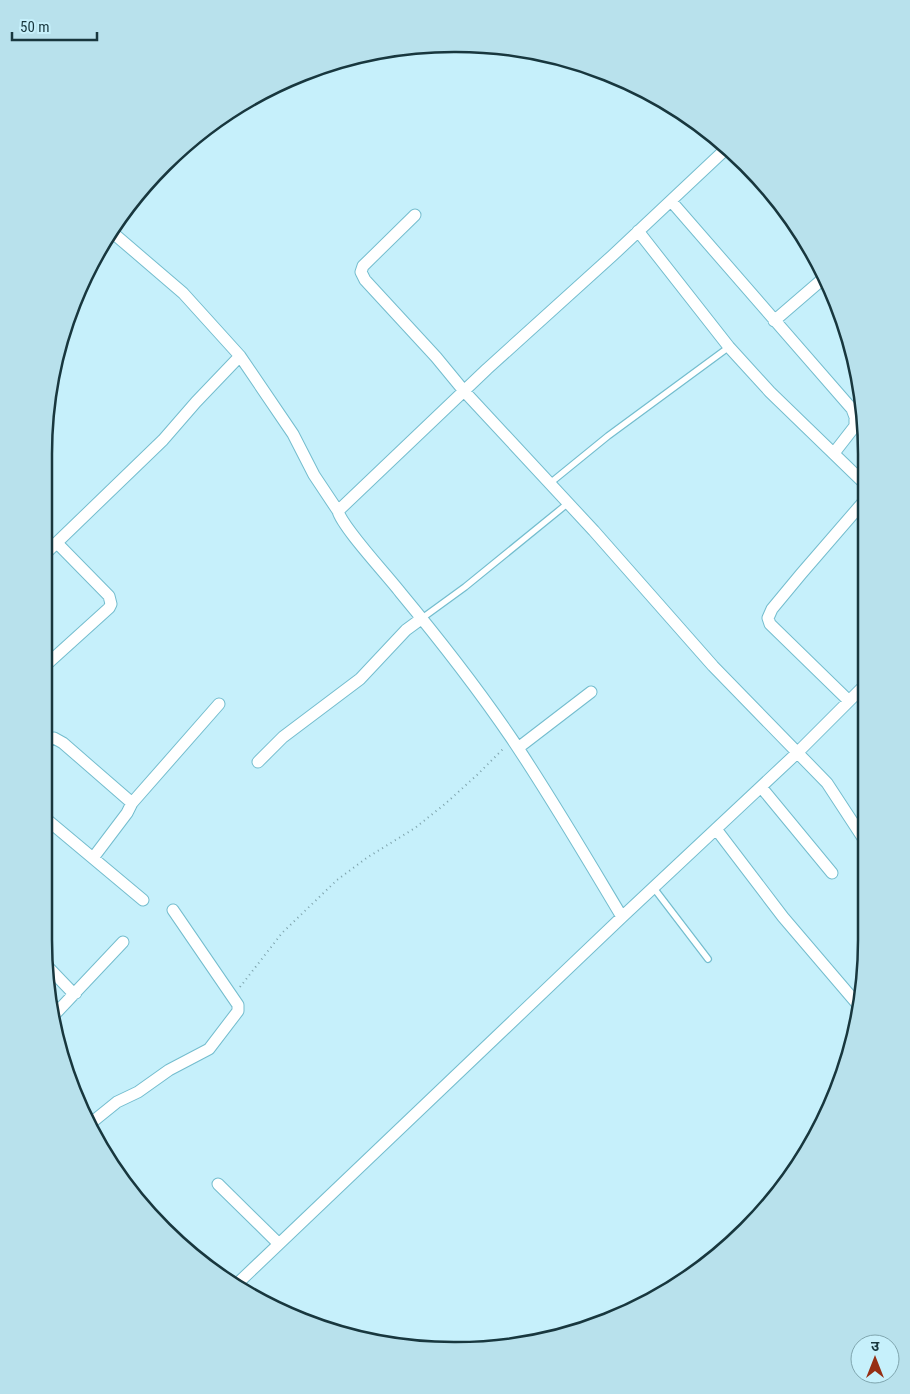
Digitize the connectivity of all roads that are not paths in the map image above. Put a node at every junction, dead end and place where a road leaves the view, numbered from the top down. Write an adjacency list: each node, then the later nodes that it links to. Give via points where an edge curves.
1 (722, 154): 2 (street)
2 (671, 201): 4 (street); 7 (street)
3 (415, 215): 10 (street, via 363,266 361,272)
4 (638, 231): 8 (street); 10 (street)
5 (117, 236): 9 (street, via 183,293)
6 (819, 282): 7 (street)
7 (774, 320): 11 (street, via 849,405 855,416 855,426)
8 (729, 346): 11 (street, via 770,392); 13 (lane)
9 (240, 356): 16 (street, via 293,434 314,475); 17 (street, via 164,440)
10 (464, 391): 13 (street); 16 (street)
11 (834, 453): 12 (street)
12 (858, 476)
13 (549, 484): 14 (street)
14 (567, 504): 19 (lane); 27 (street, via 713,666)
15 (858, 508): 23 (street, via 772,609 768,618 775,630)
16 (338, 511): 19 (street, via 346,526)
17 (57, 543): 18 (street); 20 (street, via 109,596 111,604)
18 (52, 548)
19 (421, 619): 26 (street); 28 (street, via 406,630 360,679 283,737)
20 (52, 660)
21 (591, 692): 26 (street)
22 (858, 692): 23 (street)
23 (849, 702): 27 (street)
24 (219, 704): 30 (street)
25 (52, 739): 30 (street, via 64,744)
26 (515, 744): 39 (street)
27 (797, 753): 29 (street); 33 (street, via 827,783)
28 (258, 762)
29 (761, 786): 32 (street); 35 (street)
30 (132, 803): 34 (street)
31 (52, 827): 34 (street)
32 (716, 828): 36 (street); 44 (street, via 783,917)
33 (858, 829)
34 (93, 858): 37 (street)
35 (832, 873)
36 (654, 887): 39 (street); 41 (lane)
37 (143, 900)
38 (173, 910): 46 (street, via 233,997 238,1011 202,1054 117,1102)
39 (622, 917): 48 (street)
40 (123, 942): 43 (street)
41 (708, 959)
42 (54, 974): 43 (street)
43 (76, 993): 45 (street)
44 (853, 999)
45 (59, 1010)
46 (95, 1120)
47 (218, 1184): 48 (street)
48 (279, 1244): 49 (street)
49 (241, 1280)

